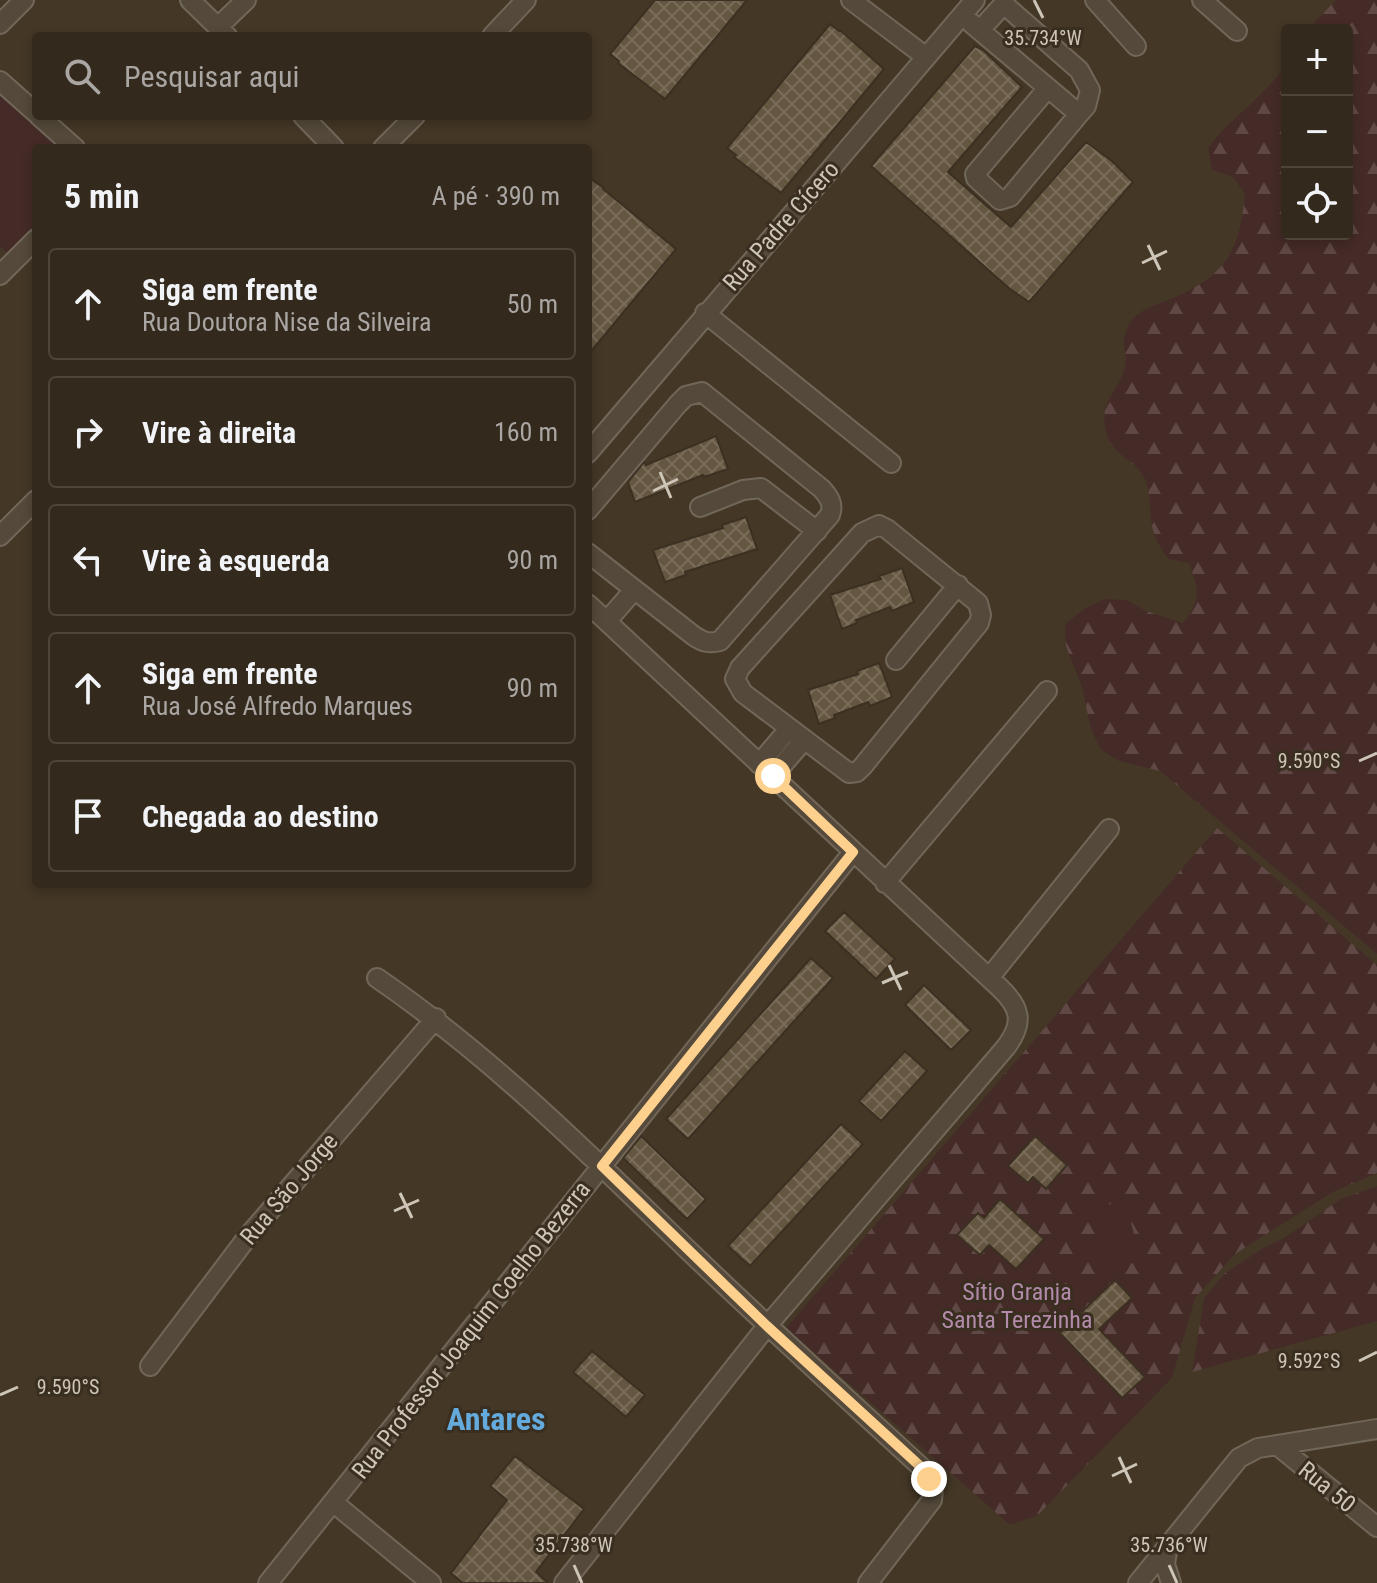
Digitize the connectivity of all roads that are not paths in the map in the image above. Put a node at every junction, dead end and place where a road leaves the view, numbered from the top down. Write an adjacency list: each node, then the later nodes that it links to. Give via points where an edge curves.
1 (24, 0): 10 (street)
2 (190, 0): 13 (street)
3 (246, 0): 13 (street)
4 (526, 0): 14 (street)
5 (851, 0): 16 (street)
6 (975, 0): 9 (street, Rua Padre Cícero)
7 (1095, 0): 15 (street)
8 (1202, 0): 12 (street)
9 (962, 15): 11 (street); 16 (street, Rua Padre Cícero)
10 (0, 24)
11 (980, 30): 18 (street); 20 (street, via 1007,7 1086,79 1089,98)
12 (1237, 31)
13 (222, 32)
14 (496, 32)
15 (1136, 46)
16 (926, 57): 29 (street, Rua Padre Cícero)
17 (0, 81): 19 (street)
18 (1047, 89): 20 (street); 20 (street, via 975,174 1000,200 1010,197)
19 (32, 110)
20 (1079, 114)
21 (44, 120): 24 (street)
22 (307, 120): 25 (street)
23 (411, 120): 26 (street)
24 (71, 144)
25 (330, 144)
26 (387, 144)
27 (32, 243): 28 (street)
28 (0, 275)
29 (705, 313): 30 (street, Rua Padre Cícero); 31 (street)
30 (592, 448)
31 (891, 463)
32 (32, 504): 36 (street)
33 (592, 505): 35 (street, via 678,404 702,392 828,496 833,509)
34 (700, 507): 35 (street, via 761,488)
35 (817, 531): 39 (street, via 720,641 703,642)
36 (0, 536)
37 (592, 556): 39 (street)
38 (958, 585): 42 (street); 44 (street, via 978,603 979,623 857,772 842,769); 44 (street, via 887,529 879,525 862,533 735,679 743,693)
39 (634, 590): 41 (street)
40 (592, 608): 41 (street)
41 (607, 621): 45 (street)
42 (896, 660)
43 (1047, 691): 48 (street)
44 (796, 734): 45 (street)
45 (766, 770): 47 (street)
46 (1109, 829): 50 (street)
47 (853, 852): 48 (street); 52 (street, Rua Professor Joaquim Coelho Bezerra)
48 (885, 883): 50 (street)
49 (377, 978): 51 (street)
50 (989, 978): 53 (street, via 1013,1000 1017,1032)
51 (436, 1018): 52 (street); 54 (street, Rua São Jorge, via 249,1235)
52 (602, 1166): 53 (street); 57 (street, Rua Professor Joaquim Coelho Bezerra)
53 (767, 1326): 62 (street); 63 (street, via 921,1467 933,1487 925,1512)
54 (150, 1366)
55 (1377, 1429): 56 (street)
56 (1277, 1445): 58 (street, Rua 50); 59 (street, via 1239,1458)
57 (334, 1503): 60 (street, Rua Professor Joaquim Coelho Bezerra); 61 (street)
58 (1377, 1527)
59 (1168, 1545): 64 (street); 65 (street, via 1165,1564)
60 (268, 1583)
61 (431, 1583)
62 (564, 1583)
63 (868, 1583)
64 (1138, 1583)
65 (1171, 1583)

